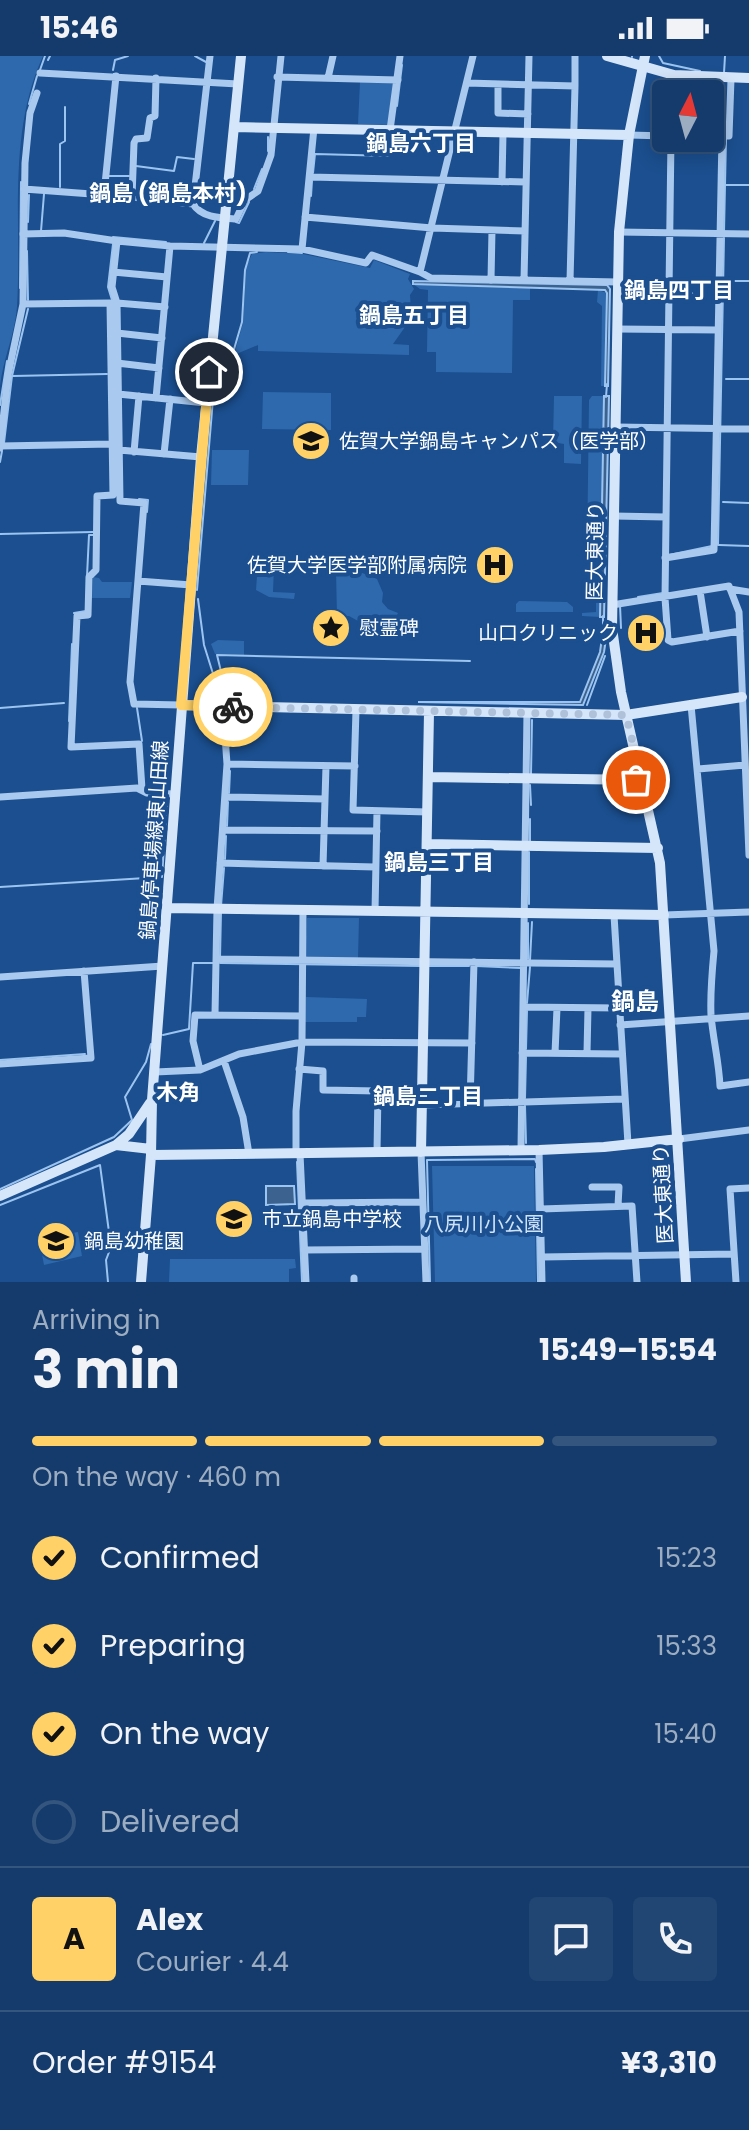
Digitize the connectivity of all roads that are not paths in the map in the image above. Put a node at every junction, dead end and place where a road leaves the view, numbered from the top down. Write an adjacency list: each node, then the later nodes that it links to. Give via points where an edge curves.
1 (210, 56): 18 (street)
2 (241, 56): 23 (street, 鍋島停車場線東山田線)
3 (281, 56): 14 (street)
4 (333, 56): 16 (street)
5 (400, 56): 20 (street)
6 (473, 56): 22 (street)
7 (529, 56): 25 (street)
8 (575, 56): 26 (street)
9 (607, 56): 10 (street)
10 (643, 62): 12 (street); 37 (street, 医大東通り)
11 (40, 73): 13 (street)
12 (674, 75): 19 (street); 21 (street)
13 (116, 76): 15 (street); 46 (street)
14 (277, 77): 16 (street); 30 (street)
15 (156, 78): 18 (street); 47 (street, via 149,135 134,143)
16 (328, 78): 20 (street)
17 (749, 78): 19 (street)
18 (207, 79): 23 (street); 48 (street)
19 (731, 79): 39 (street)
20 (398, 80): 32 (street)
21 (674, 80)
22 (467, 83): 24 (street); 33 (street)
23 (238, 84): 29 (street, 鍋島停車場線東山田線)
24 (498, 84): 25 (street); 28 (street, via 498,113)
25 (528, 85): 26 (street); 28 (street)
26 (575, 86): 36 (street)
27 (37, 93): 45 (street, via 30,113)
28 (528, 114): 35 (street)
29 (234, 127): 30 (street); 50 (street, 鍋島停車場線東山田線)
30 (272, 127): 31 (street); 50 (street, via 271,155 258,191 245,200 236,219)
31 (314, 128): 32 (street); 41 (street)
32 (390, 130): 33 (street)
33 (456, 131): 34 (street); 42 (street)
34 (503, 133): 35 (street); 43 (street)
35 (527, 133): 36 (street); 44 (street)
36 (574, 135): 37 (street); 68 (street)
37 (629, 135): 38 (street); 54 (street, 医大東通り)
38 (652, 136)
39 (725, 136): 57 (street)
40 (669, 152): 55 (street)
41 (310, 177): 42 (street); 49 (street)
42 (443, 180): 43 (street); 51 (street)
43 (502, 182): 44 (street)
44 (525, 182): 53 (street)
45 (24, 189): 46 (street); 56 (street)
46 (104, 194): 47 (street)
47 (132, 197): 48 (street)
48 (193, 204): 50 (street, via 198,211)
49 (305, 217): 51 (street); 62 (street)
50 (223, 218): 61 (street, 鍋島停車場線東山田線)
51 (432, 228): 52 (street); 64 (street)
52 (492, 230): 53 (street); 66 (street)
53 (525, 231): 67 (street)
54 (619, 232): 55 (street); 69 (street, 医大東通り)
55 (670, 233): 57 (street); 70 (street)
56 (23, 234): 59 (street); 73 (street)
57 (723, 234): 58 (street); 77 (street)
58 (749, 234)
59 (114, 240): 60 (street); 63 (street)
60 (170, 246): 61 (street); 65 (street)
61 (220, 247): 62 (street); 86 (street, 鍋島停車場線東山田線)
62 (302, 249): 64 (street, via 366,263 372,255)
63 (113, 272): 65 (street); 72 (street)
64 (420, 272): 66 (street, via 431,278)
65 (167, 277): 74 (street)
66 (491, 280): 67 (street)
67 (524, 280): 68 (street)
68 (570, 281): 69 (street)
69 (618, 282): 75 (street, 医大東通り)
70 (670, 294): 71 (street); 76 (street)
71 (690, 295)
72 (117, 303): 74 (street); 78 (street)
73 (23, 304): 91 (street); 92 (street, via 110,303)
74 (165, 307): 79 (street)
75 (617, 329): 76 (street); 87 (street, 医大東通り)
76 (669, 330): 77 (street); 88 (street)
77 (718, 330): 89 (street)
78 (117, 333): 79 (street); 80 (street)
79 (162, 338): 81 (street)
80 (117, 363): 81 (street); 82 (street)
81 (159, 368): 84 (street)
82 (118, 394): 83 (street); 92 (street)
83 (139, 396): 84 (street); 93 (street)
84 (156, 398): 85 (street)
85 (170, 399): 86 (street); 94 (street)
86 (206, 403): 95 (street, 鍋島停車場線東山田線)
87 (616, 427): 88 (street); 96 (street, 医大東通り)
88 (667, 428): 89 (street); 97 (street)
89 (719, 429): 90 (street); 98 (street, via 714,550)
90 (749, 429)
91 (0, 447): 92 (street)
92 (116, 447): 93 (street); 99 (street, via 120,501 144,503); 124 (street, via 113,495 97,496 96,570 89,577 88,615 77,616 71,747 139,744)
93 (134, 452): 94 (street)
94 (164, 454): 95 (street)
95 (201, 457): 100 (street, 鍋島停車場線東山田線)
96 (614, 516): 97 (street); 105 (street, 医大東通り)
97 (666, 517): 98 (street)
98 (667, 557): 104 (street)
99 (138, 581): 100 (street); 109 (street, via 130,682 134,704)
100 (191, 585): 109 (street, 鍋島停車場線東山田線)
101 (730, 589): 102 (street); 103 (street); 106 (street)
102 (700, 591): 104 (street); 107 (street)
103 (749, 592)
104 (665, 594): 105 (street); 107 (street, via 668,640)
105 (617, 604): 115 (street, 医大東通り, via 614,648)
106 (740, 631): 107 (street); 108 (street)
107 (707, 637)
108 (742, 697): 110 (street); 117 (street)
109 (181, 705): 111 (street); 125 (street, 鍋島停車場線東山田線)
110 (691, 705): 115 (street); 120 (street)
111 (223, 707): 112 (street); 116 (street)
112 (356, 710): 113 (street); 119 (street)
113 (429, 712): 114 (street); 121 (street)
114 (527, 712): 115 (street); 122 (street)
115 (626, 715): 123 (street, 医大東通り)
116 (227, 764): 118 (street); 127 (street)
117 (745, 765): 120 (street); 137 (street)
118 (326, 766): 119 (street); 128 (street)
119 (355, 766): 129 (street, via 353,810)
120 (698, 769): 148 (street)
121 (428, 777): 122 (street); 130 (street)
122 (526, 778): 123 (street); 135 (street)
123 (642, 780): 136 (street, 医大東通り)
124 (142, 789): 125 (street); 126 (street)
125 (175, 794): 141 (street, 鍋島停車場線東山田線)
126 (0, 797)
127 (225, 797): 128 (street); 131 (street)
128 (325, 799): 132 (street)
129 (377, 811): 130 (street); 133 (street)
130 (428, 812): 134 (street)
131 (223, 830): 132 (street); 138 (street)
132 (325, 831): 133 (street); 139 (street)
133 (377, 831): 140 (street)
134 (427, 844): 135 (street); 145 (street)
135 (525, 846): 136 (street); 147 (street)
136 (658, 848): 150 (street, 医大東通り)
137 (749, 855)
138 (220, 863): 139 (street); 142 (street)
139 (323, 866): 140 (street)
140 (375, 867): 144 (street)
141 (167, 908): 142 (street); 157 (street, 鍋島停車場線東山田線)
142 (217, 909): 143 (street); 151 (street)
143 (303, 910): 144 (street); 152 (street)
144 (375, 911): 145 (street)
145 (424, 912): 147 (street); 153 (street)
146 (749, 912): 148 (street)
147 (525, 914): 149 (street); 156 (street)
148 (710, 914): 150 (street); 167 (street)
149 (614, 915): 150 (street); 154 (street)
150 (664, 915): 168 (street, 医大東通り)
151 (217, 962): 152 (street); 164 (street)
152 (302, 963): 153 (street); 165 (street)
153 (423, 964): 155 (street); 171 (street)
154 (616, 964): 156 (street); 163 (street)
155 (474, 965): 156 (street); 172 (street)
156 (526, 965): 160 (street)
157 (163, 966): 158 (street); 181 (street, 鍋島停車場線東山田線)
158 (84, 971): 159 (street); 178 (street, via 91,1058)
159 (0, 977)
160 (523, 1007): 161 (street); 173 (street)
161 (557, 1008): 162 (street); 174 (street)
162 (588, 1008): 163 (street); 175 (street)
163 (619, 1008): 169 (street)
164 (215, 1014): 165 (street); 180 (street, via 195,1015 193,1041)
165 (302, 1016): 170 (street)
166 (749, 1016): 167 (street)
167 (711, 1018): 168 (street); 182 (street, via 720,1086)
168 (671, 1022): 169 (street); 189 (street, 医大東通り)
169 (620, 1025): 176 (street)
170 (302, 1042): 171 (street); 177 (street); 179 (street)
171 (422, 1043): 172 (street); 187 (street)
172 (472, 1043): 186 (street)
173 (522, 1053): 174 (street); 185 (street)
174 (555, 1053): 175 (street)
175 (587, 1053): 176 (street)
176 (621, 1054): 183 (street)
177 (224, 1061): 180 (street); 197 (street)
178 (0, 1064)
179 (299, 1069): 195 (street, via 323,1071 323,1090 378,1091); 198 (street)
180 (200, 1070): 181 (street)
181 (155, 1072): 184 (street, 鍋島停車場線東山田線)
182 (749, 1082)
183 (624, 1099): 185 (street); 190 (street)
184 (152, 1100): 191 (street); 194 (street, 鍋島停車場線東山田線)
185 (520, 1102): 186 (street); 192 (street)
186 (470, 1103): 187 (street)
187 (420, 1105): 196 (street)
188 (749, 1130): 189 (street)
189 (679, 1139): 190 (street); 210 (street, 医大東通り)
190 (628, 1144): 193 (street)
191 (116, 1145): 194 (street); 201 (street)
192 (521, 1149): 193 (street); 196 (street)
193 (539, 1150): 205 (street)
194 (151, 1152): 197 (street); 212 (street, 鍋島停車場線東山田線)
195 (377, 1152): 196 (street); 198 (street)
196 (421, 1152): 202 (street)
197 (249, 1154): 198 (street)
198 (298, 1154): 203 (street)
199 (592, 1187): 204 (street, via 619,1187)
200 (749, 1188): 208 (street, via 730,1189)
201 (0, 1196)
202 (423, 1202): 203 (street); 206 (street)
203 (303, 1203): 207 (street)
204 (618, 1206): 205 (street); 209 (street, via 632,1206)
205 (541, 1209): 211 (street)
206 (425, 1249): 207 (street); 214 (street)
207 (304, 1250): 213 (street)
208 (734, 1254): 210 (street); 218 (street)
209 (635, 1255): 210 (street); 211 (street); 216 (street)
210 (685, 1255): 217 (street, 医大東通り)
211 (542, 1257): 215 (street)
212 (141, 1282)
213 (306, 1282)
214 (426, 1282)
215 (542, 1282)
216 (637, 1282)
217 (686, 1282)
218 (736, 1282)

